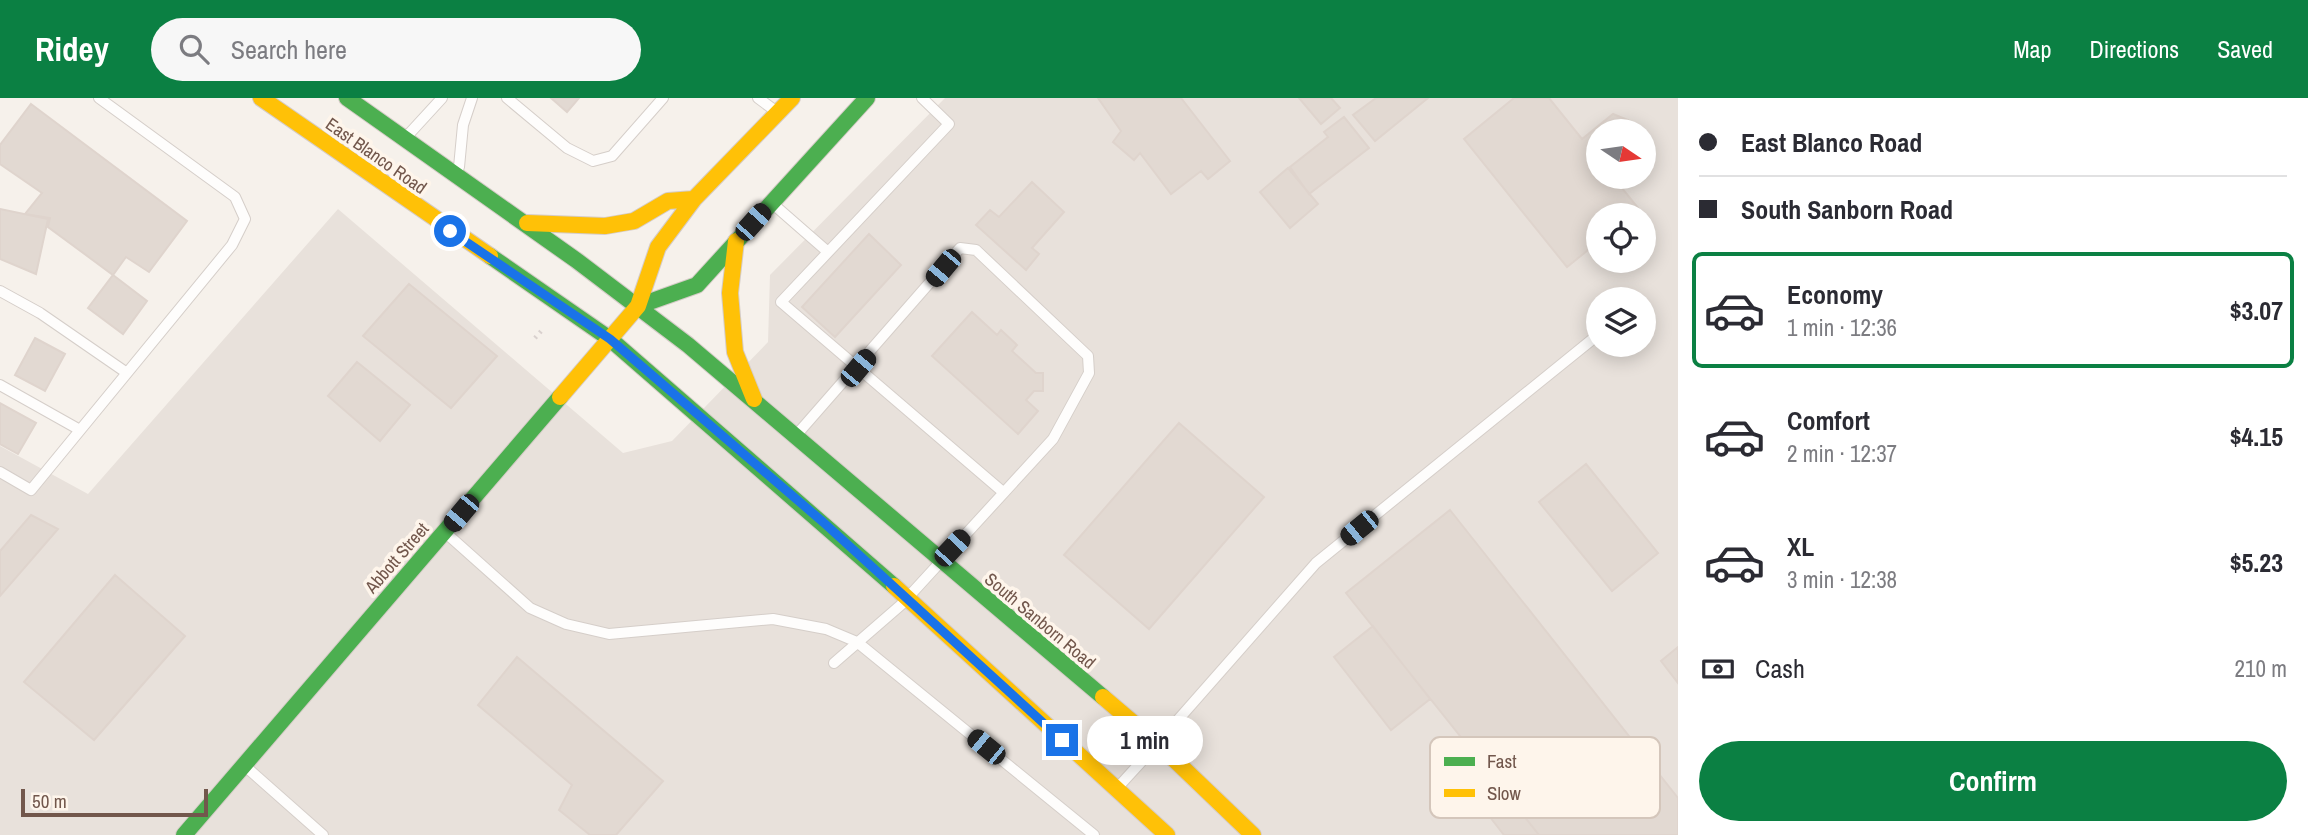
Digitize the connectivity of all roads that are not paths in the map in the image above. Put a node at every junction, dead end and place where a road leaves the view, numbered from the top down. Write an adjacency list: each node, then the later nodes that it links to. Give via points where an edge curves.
1 (99, 98): 25 (lane, via 235,197 245,219 232,245)
2 (261, 98): 22 (main road, East Blanco Road)
3 (347, 98): 13 (main road, East Blanco Road)
4 (442, 98): 13 (lane)
5 (472, 98): 14 (lane, via 463,125)
6 (506, 98): 7 (lane, via 567,148 593,161 612,156)
7 (663, 98)
8 (758, 98): 12 (lane)
9 (792, 98): 12 (main road, Abbott Street)
10 (867, 98): 16 (main road)
11 (922, 98): 19 (lane, via 949,124)
12 (777, 112): 15 (main road, Abbott Street)
13 (404, 139): 14 (main road, East Blanco Road)
14 (458, 175): 17 (main road, East Blanco Road)
15 (694, 199): 17 (main road, via 668,201 634,221 605,226); 21 (main road, Abbott Street, via 658,247)
16 (771, 202): 18 (main road); 19 (lane)
17 (527, 223): 21 (main road, East Blanco Road)
18 (736, 241): 21 (main road, via 697,285); 27 (main road, via 730,293 735,352)
19 (828, 252): 24 (lane, via 781,302)
20 (0, 290): 25 (lane)
21 (638, 306): 22 (main road, Abbott Street); 27 (main road, South Sanborn Road)
22 (610, 339): 32 (main road, Abbott Street); 34 (main road, via 823,522)
23 (1586, 344): 37 (lane, via 1316,563)
24 (858, 368): 29 (lane); 31 (lane); 31 (lane, via 960,248 976,250 1088,356 1088,373 1053,439)
25 (127, 373): 28 (lane)
26 (0, 385): 28 (lane)
27 (754, 400): 29 (main road, South Sanborn Road)
28 (80, 430): 30 (lane, via 31,490)
29 (794, 438): 33 (main road, South Sanborn Road)
30 (0, 472)
31 (1003, 492): 33 (lane)
32 (444, 532): 35 (lane, via 530,607 566,624 610,634 773,619 826,629); 38 (main road, Abbott Street)
33 (940, 561): 34 (lane); 37 (main road, South Sanborn Road)
34 (906, 600): 35 (lane); 39 (main road)
35 (857, 642): 36 (lane); 42 (lane)
36 (834, 663)
37 (1157, 743): 39 (lane); 44 (main road, South Sanborn Road)
38 (244, 765): 40 (main road, Abbott Street); 41 (lane)
39 (1117, 789): 43 (main road)
40 (184, 835)
41 (323, 835)
42 (1094, 835)
43 (1167, 835)
44 (1253, 835)

